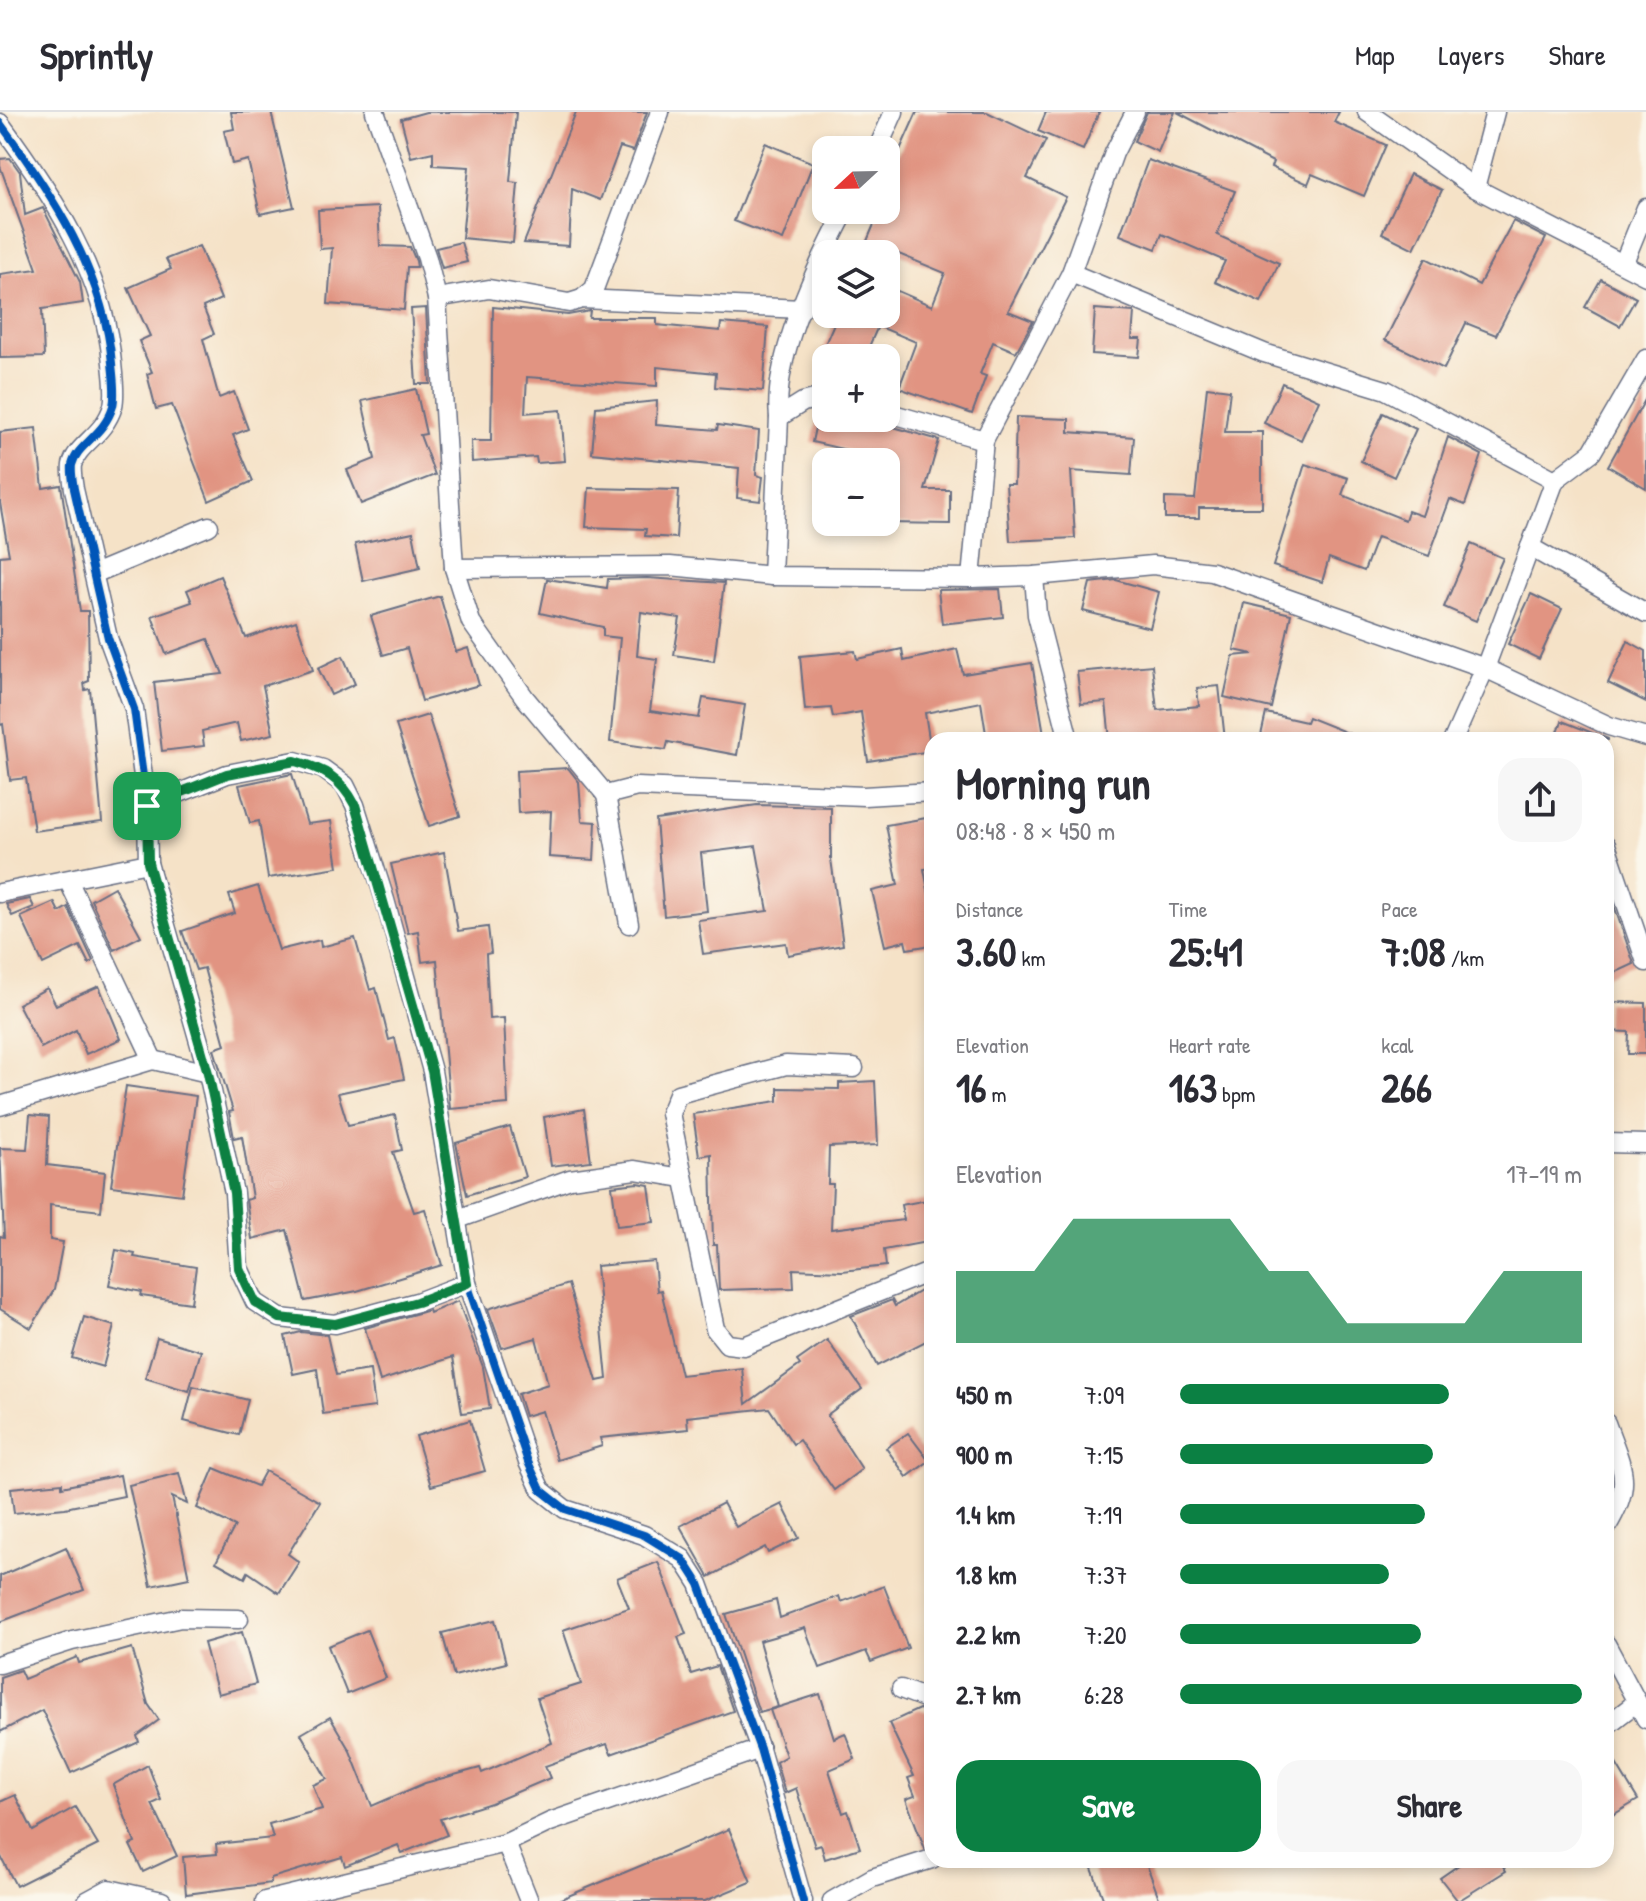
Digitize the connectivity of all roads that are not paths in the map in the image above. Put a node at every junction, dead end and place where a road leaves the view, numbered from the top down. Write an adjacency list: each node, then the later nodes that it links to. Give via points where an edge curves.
1 (375, 112): 16 (street)
2 (660, 112): 17 (street, via 594,289)
3 (894, 112): 8 (street)
4 (1135, 112): 14 (street, via 1114,153)
5 (1367, 112): 10 (street)
6 (1495, 112): 10 (street)
7 (0, 123): 9 (street)
8 (883, 136)
9 (6, 141): 28 (street, via 48,188 95,283 109,327 114,403 103,431 81,449 72,465)
10 (1475, 188): 13 (street)
11 (1646, 208): 13 (street)
12 (839, 224): 18 (street, via 813,272)
13 (1624, 262): 15 (street)
14 (1071, 273): 23 (street); 24 (street, via 1264,353 1386,390)
15 (1646, 276)
16 (437, 298): 17 (street, via 489,289 569,303); 27 (street)
17 (582, 299): 18 (street)
18 (802, 309): 22 (street, via 776,392)
19 (1646, 359): 24 (street, via 1592,452)
20 (812, 400): 22 (street)
21 (900, 416): 23 (street)
22 (779, 417): 29 (street)
23 (984, 440): 31 (street)
24 (1555, 480): 26 (street)
25 (209, 526): 28 (street)
26 (1530, 547): 32 (street); 33 (street)
27 (454, 568): 29 (street, via 670,566); 40 (street, via 471,622 525,698)
28 (96, 573): 41 (street, via 108,638 134,709)
29 (772, 576): 31 (street)
30 (1034, 576): 31 (street); 33 (street, via 1153,565 1212,572); 34 (street, via 1037,615)
31 (971, 578)
32 (1646, 613)
33 (1485, 668): 35 (street); 36 (street)
34 (1067, 732)
35 (1457, 732)
36 (1605, 732)
37 (1614, 734): 38 (street)
38 (1646, 737)
39 (924, 792): 40 (street, via 864,796 637,787)
40 (606, 795): 46 (street)
41 (147, 806): 42 (street); 55 (street, via 227,774 295,761 323,769 345,785 385,900 432,1071)
42 (148, 863): 44 (street); 50 (street)
43 (1614, 868): 47 (street)
44 (69, 882): 45 (street); 48 (street)
45 (0, 893)
46 (629, 924)
47 (1646, 962)
48 (153, 1060): 50 (street); 51 (street)
49 (854, 1068): 54 (street, via 786,1065 678,1094 670,1113)
50 (208, 1073): 57 (street, via 234,1193 239,1268 255,1302 280,1318 335,1324)
51 (0, 1106)
52 (1614, 1143): 53 (street)
53 (1646, 1144)
54 (682, 1178): 55 (street, via 635,1170 570,1179); 56 (street, via 715,1329 727,1344 761,1342)
55 (455, 1220): 57 (street)
56 (924, 1274)
57 (467, 1283): 67 (street, via 541,1490 565,1509 644,1535 683,1559 699,1584)
58 (1614, 1445): 59 (street, via 1625,1492)
59 (1614, 1513)
60 (239, 1619): 62 (street, via 181,1618 72,1641)
61 (1614, 1659): 65 (street)
62 (0, 1664)
63 (901, 1689): 64 (street)
64 (924, 1698)
65 (1642, 1710): 66 (street)
66 (1614, 1722)
67 (760, 1749): 68 (street, via 550,1822); 74 (street)
68 (506, 1843): 72 (street); 73 (street)
69 (924, 1862): 75 (street, via 872,1878)
70 (87, 1901): 71 (street, via 109,1889)
71 (162, 1901)
72 (265, 1901)
73 (529, 1901)
74 (803, 1901)
75 (832, 1901)

